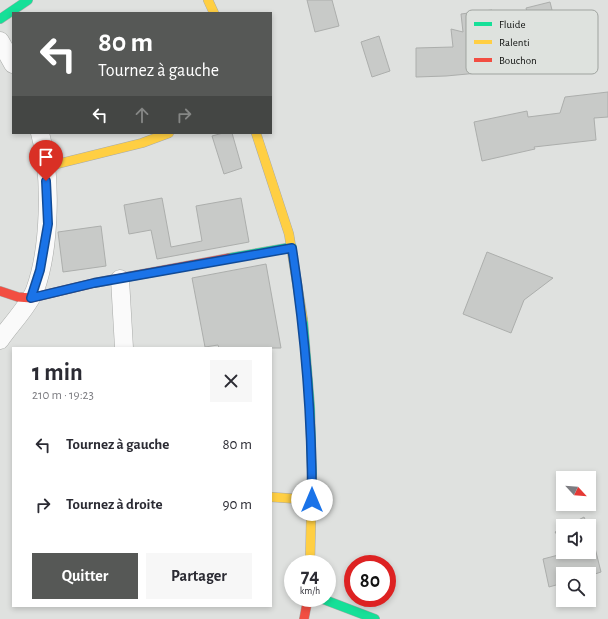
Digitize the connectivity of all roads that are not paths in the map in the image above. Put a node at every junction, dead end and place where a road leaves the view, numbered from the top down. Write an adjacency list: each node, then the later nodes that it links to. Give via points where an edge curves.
1 (28, 0): 4 (main road)
2 (208, 0): 3 (main road)
3 (214, 12)
4 (0, 19)
5 (0, 41): 6 (street)
6 (12, 62)
7 (40, 134): 10 (street)
8 (166, 134): 10 (main road, via 142,143)
9 (256, 134): 11 (main road)
10 (45, 167): 14 (street, via 48,224 40,270)
11 (292, 248): 12 (main road); 18 (main road, via 301,304 310,398)
12 (120, 279): 14 (main road); 16 (street)
13 (0, 291): 14 (main road)
14 (31, 298): 15 (street)
15 (0, 340)
16 (124, 347)
17 (272, 497): 18 (main road)
18 (312, 500): 19 (main road)
19 (310, 555)
20 (336, 604): 23 (main road)
21 (306, 607): 22 (main road)
22 (304, 619)
23 (375, 619)

